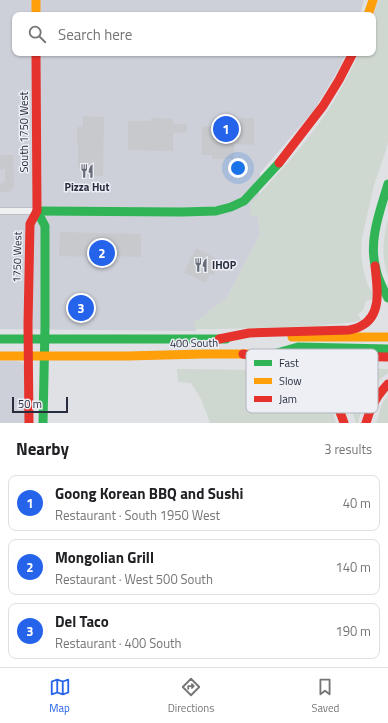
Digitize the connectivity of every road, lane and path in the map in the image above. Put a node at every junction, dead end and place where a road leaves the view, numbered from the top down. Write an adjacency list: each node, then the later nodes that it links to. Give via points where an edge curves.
1 (36, 0): 3 (main road)
2 (373, 0): 4 (main road)
3 (36, 12)
4 (369, 12)
5 (36, 56): 9 (main road, South 1750 West)
6 (351, 56): 9 (main road, via 323,106 279,163 244,201 216,211)
7 (388, 184): 10 (main road, via 376,224 373,252)
8 (0, 211): 9 (street)
9 (36, 211): 14 (main road, 1750 West, via 30,224); 15 (main road, via 45,226)
10 (375, 266): 11 (main road); 16 (main road, via 376,306 367,323 359,328 249,333)
11 (388, 298)
12 (388, 337): 16 (main road, 400 South)
13 (0, 339): 14 (main road, 400 South)
14 (28, 339): 15 (main road, 400 South); 22 (main road, 1750 West)
15 (45, 339): 16 (main road, 400 South); 23 (main road)
16 (219, 339)
17 (290, 349): 18 (main road)
18 (388, 349)
19 (243, 354): 20 (main road); 23 (main road, 400 South)
20 (246, 355)
21 (0, 356): 22 (main road, 400 South)
22 (28, 356): 23 (main road, 400 South); 30 (main road, 1750 West)
23 (44, 356): 31 (main road)
24 (378, 357): 25 (main road, 400 South)
25 (388, 357)
26 (388, 384): 27 (main road)
27 (378, 397)
28 (340, 413): 32 (main road)
29 (369, 413): 33 (main road)
30 (29, 423)
31 (43, 423)
32 (344, 423)
33 (366, 423)

